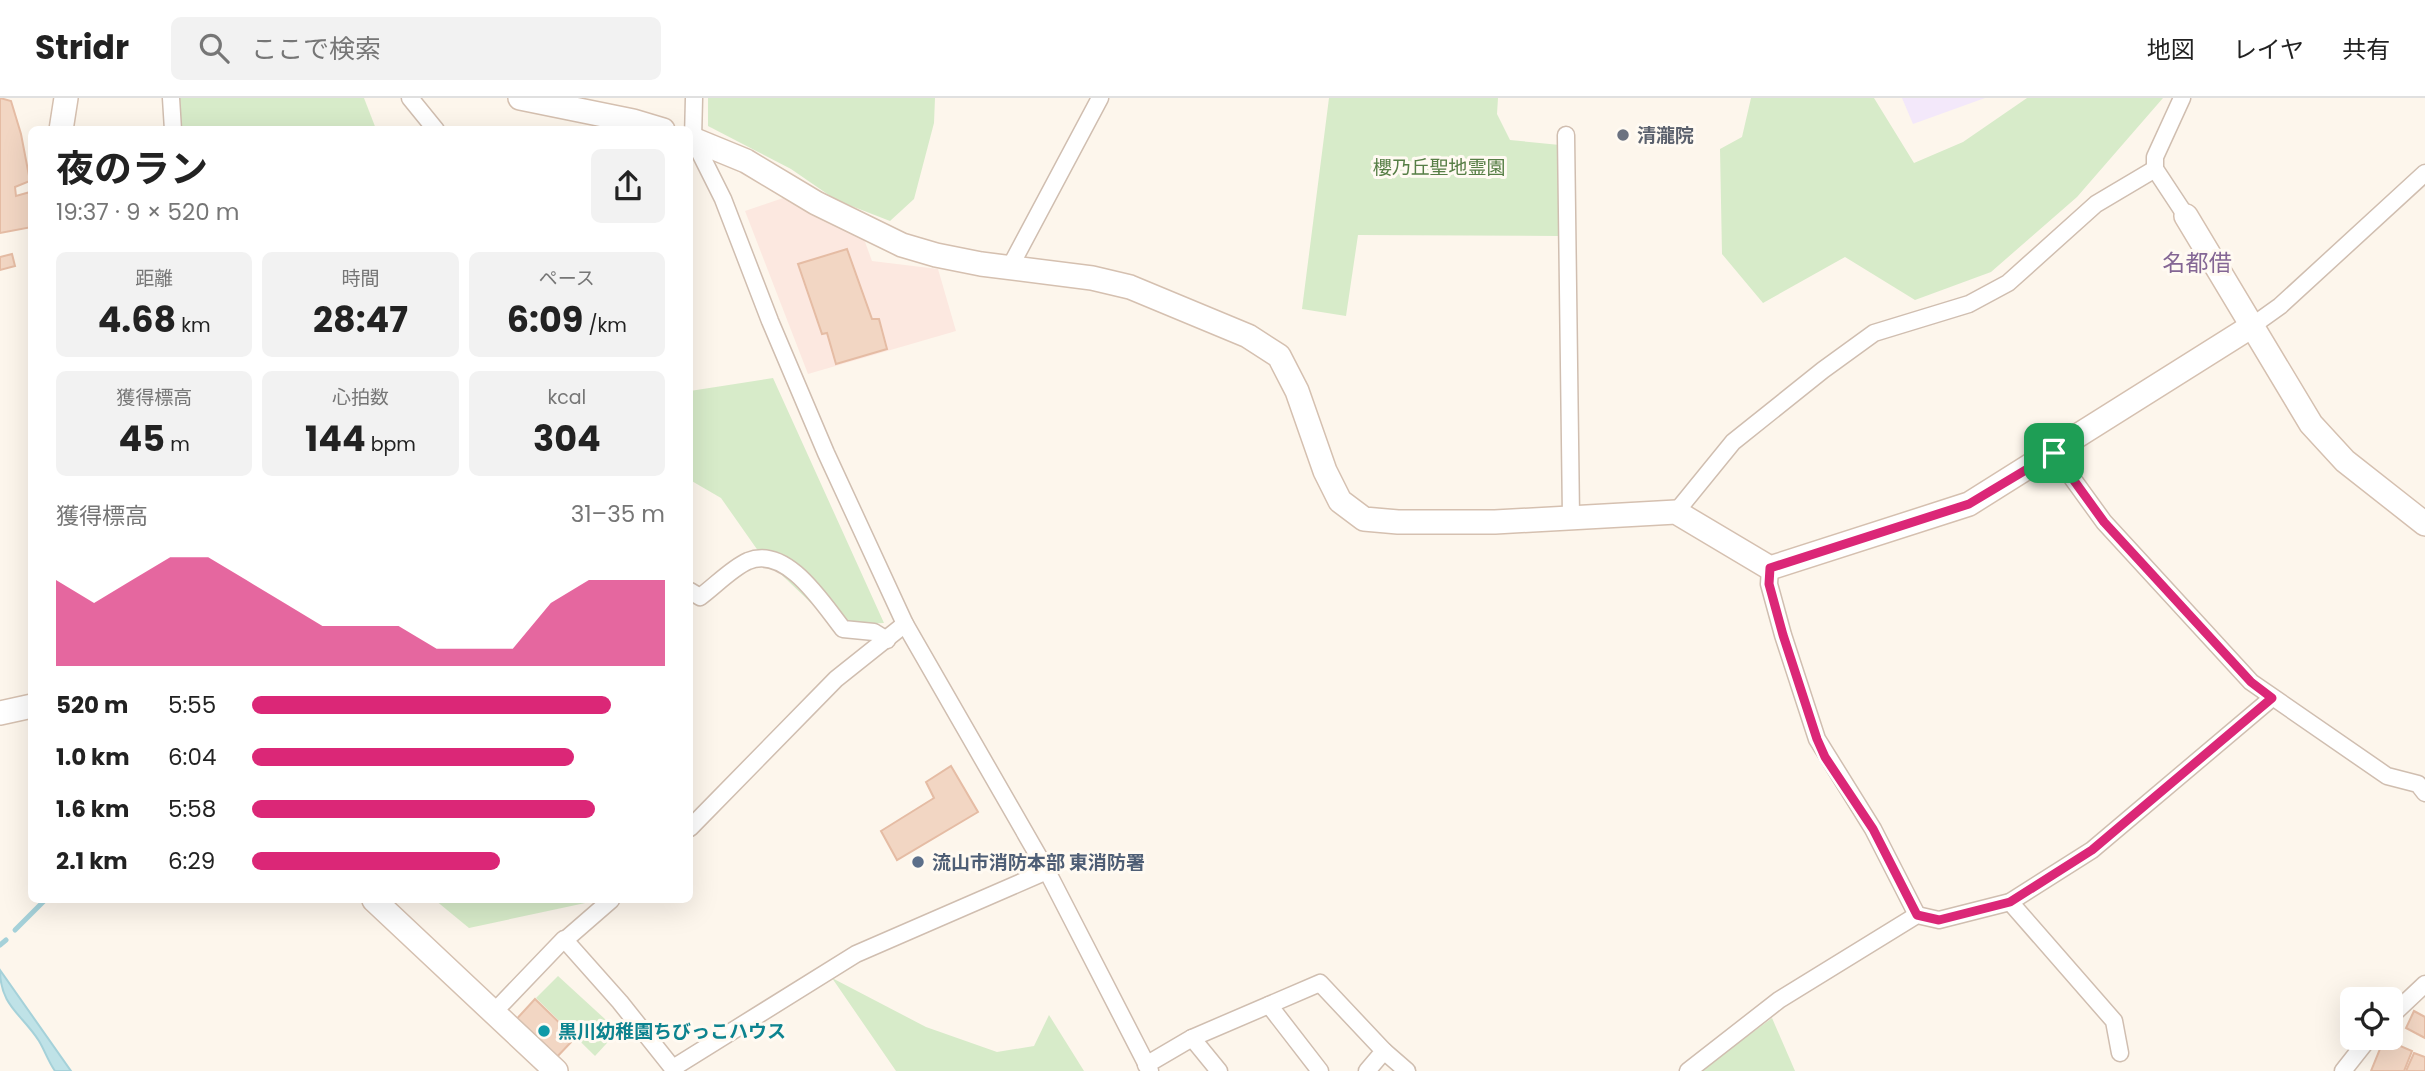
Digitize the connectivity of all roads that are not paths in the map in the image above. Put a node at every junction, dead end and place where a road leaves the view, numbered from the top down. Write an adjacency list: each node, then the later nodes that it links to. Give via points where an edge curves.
1 (65, 98): 8 (street)
2 (172, 98): 9 (street)
3 (410, 98): 10 (street)
4 (520, 98): 11 (street)
5 (694, 98): 12 (street)
6 (1100, 98): 19 (street)
7 (2182, 98): 16 (street, via 2155,157)
8 (62, 126)
9 (173, 126)
10 (433, 126)
11 (650, 126)
12 (692, 126)
13 (1566, 135): 23 (street)
14 (693, 139): 19 (street, via 746,161 816,203 902,245 936,256)
15 (693, 142): 27 (street, via 723,199 826,453)
16 (2155, 169): 18 (street); 22 (street, via 2096,204 2008,283 1969,304 1874,333 1733,442)
17 (2425, 173): 20 (street, via 2280,306)
18 (2186, 216): 20 (street)
19 (1010, 267): 23 (street, via 1130,287 1248,336 1279,356 1340,501 1364,519)
20 (2252, 326): 21 (street); 24 (street, via 2311,424 2345,461)
21 (2054, 453): 25 (street, via 1969,504); 29 (street, via 2104,522 2251,682)
22 (1676, 512): 23 (street); 25 (street)
23 (1571, 517)
24 (2425, 524)
25 (1770, 568): 38 (street, via 1769,584 1783,635 1817,739 1873,829)
26 (693, 592): 28 (street, via 700,597 748,561 768,559 791,567 843,629 874,632)
27 (905, 624): 28 (street); 34 (street)
28 (887, 640): 33 (street, via 836,679)
29 (2272, 698): 32 (street, via 2387,776); 35 (street, via 2092,850)
30 (28, 707): 31 (street)
31 (0, 713)
32 (2423, 783)
33 (693, 825)
34 (1047, 872): 48 (street); 49 (street, via 856,954)
35 (2010, 902): 38 (street, via 1939,920); 47 (street, via 2114,1021)
36 (377, 903): 43 (street)
37 (608, 903): 39 (street)
38 (1917, 915): 55 (street, via 1779,1000)
39 (565, 940): 43 (street, via 560,940); 49 (street)
40 (2425, 984): 42 (street)
41 (1269, 1005): 44 (street); 46 (street, via 1320,982); 52 (street)
42 (2403, 1005)
43 (495, 1012): 50 (street)
44 (1192, 1038): 48 (street); 51 (street)
45 (2360, 1050): 56 (street)
46 (1384, 1051): 53 (street); 54 (street)
47 (2120, 1053)
48 (1148, 1068)
49 (674, 1069)
50 (556, 1071)
51 (1219, 1071)
52 (1320, 1071)
53 (1367, 1071)
54 (1406, 1071)
55 (1688, 1071)
56 (2343, 1071)

